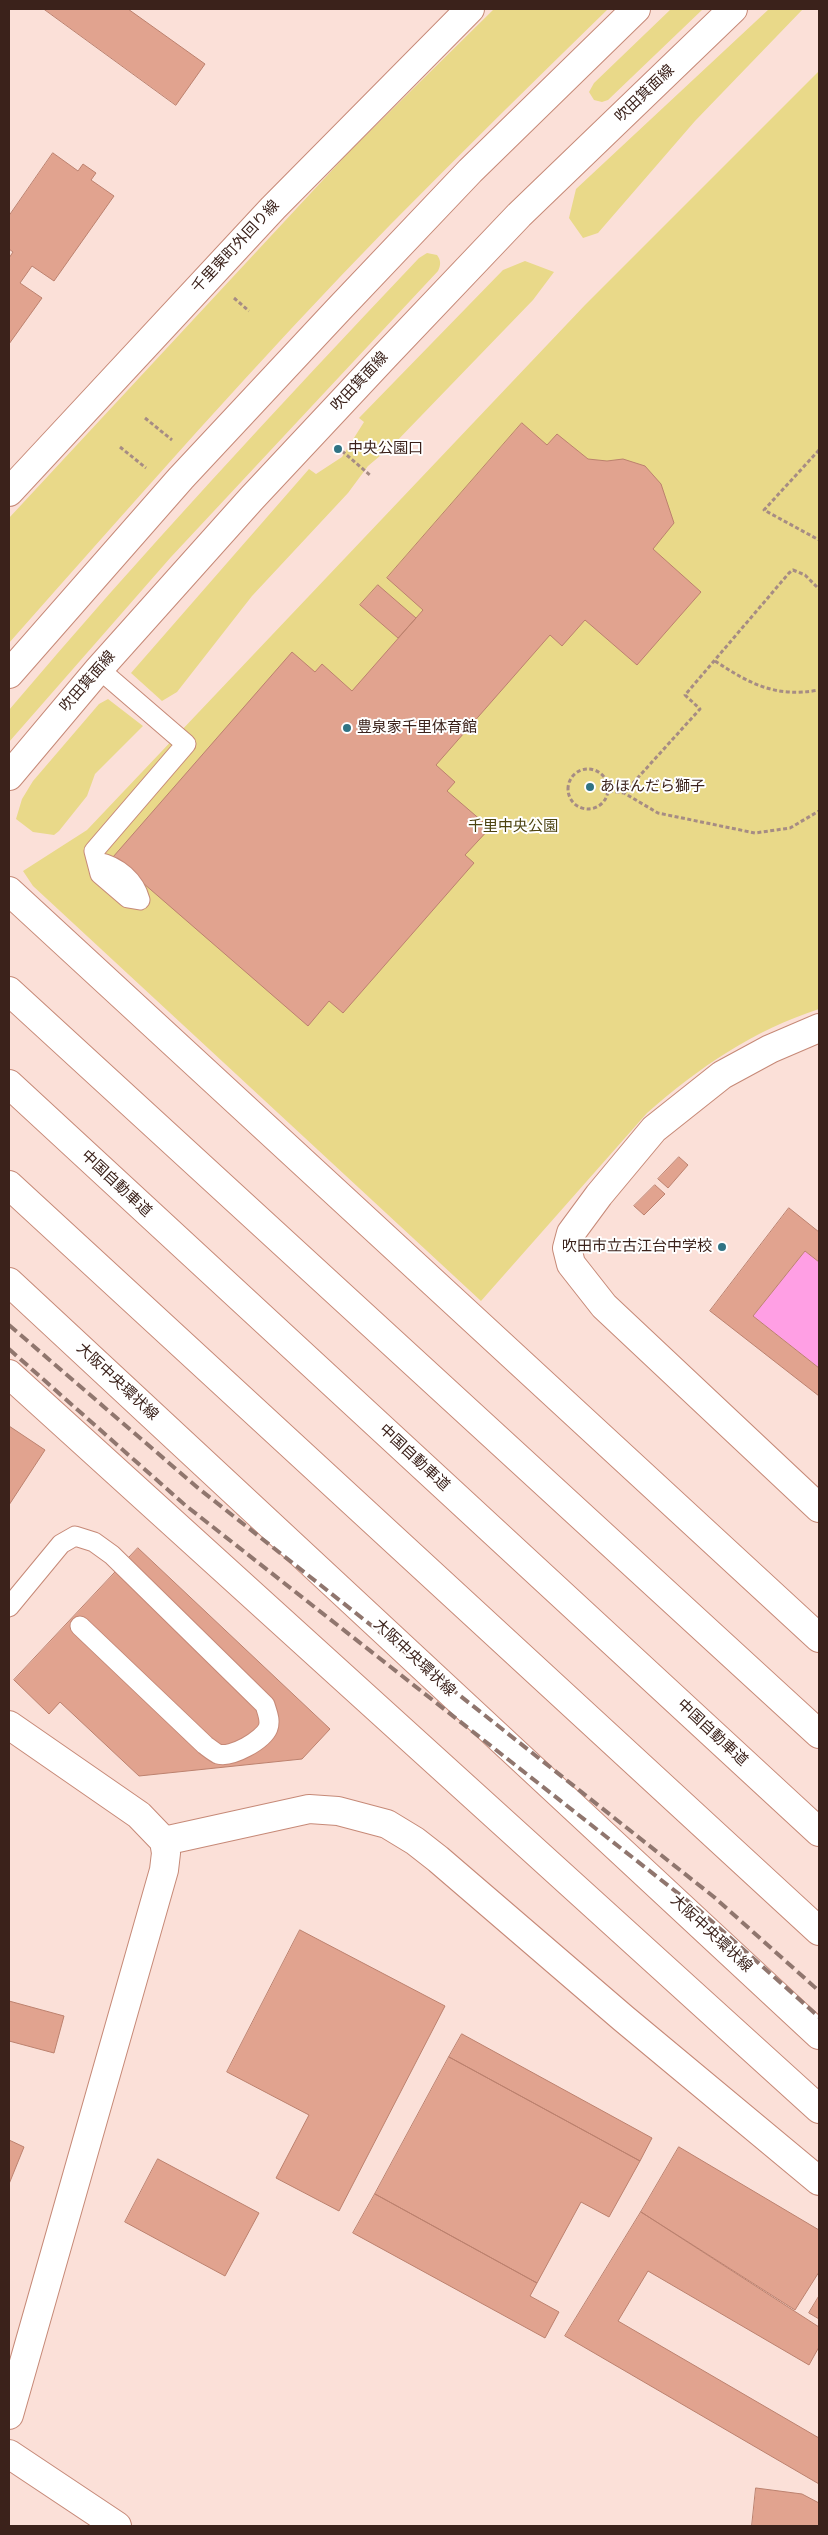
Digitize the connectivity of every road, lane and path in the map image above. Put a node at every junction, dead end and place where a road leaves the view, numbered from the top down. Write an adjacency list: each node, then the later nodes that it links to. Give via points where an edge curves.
1 (470, 9): 13 (main road, 千里東町外回り線, via 273,208)
2 (636, 9): 18 (main road, via 470,171 338,310 181,478)
3 (733, 9): 17 (main road, 吹田箕面線, via 499,236 265,484)
4 (230, 294): 5 (path)
5 (249, 311)
6 (145, 418): 7 (path)
7 (175, 443)
8 (120, 447): 11 (path)
9 (819, 450): 14 (path, via 764,510)
10 (342, 451): 12 (path)
11 (149, 470)
12 (371, 476)
13 (9, 492)
14 (819, 540)
15 (819, 588): 16 (path, via 805,575 793,570)
16 (714, 661): 19 (path, via 757,686 781,692); 22 (path, via 684,695 700,709)
17 (99, 669): 20 (main road, 吹田箕面線); 24 (lane, via 186,744 100,842 94,855)
18 (9, 674)
19 (819, 690)
20 (9, 776)
21 (609, 791): 21 (path, via 604,803 592,809 580,807 570,799 568,786 573,774 584,768 596,770 606,778); 22 (path)
22 (624, 793): 23 (path, via 658,813 755,833 790,828)
23 (819, 812)
24 (98, 862)
25 (9, 891): 35 (main road)
26 (9, 991): 37 (main road)
27 (819, 1028): 32 (main road, via 722,1075 654,1130 571,1233 568,1248 571,1264 604,1306)
28 (9, 1084): 38 (main road, 中国自動車道)
29 (9, 1185): 40 (main road)
30 (9, 1282): 41 (main road, 大阪中央環状線)
31 (9, 1374): 42 (main road)
32 (819, 1508)
33 (9, 1607): 34 (lane, via 61,1544 75,1536 94,1542 265,1705 268,1728 247,1747 235,1753 219,1754 205,1745)
34 (80, 1626)
35 (819, 1638)
36 (9, 1725): 39 (main road, via 139,1815)
37 (819, 1734)
38 (819, 1832)
39 (164, 1841): 43 (main road, via 309,1809 355,1814 387,1824 438,1859); 44 (main road, via 164,1870)
40 (819, 1931)
41 (819, 2034)
42 (819, 2109)
43 (819, 2181)
44 (9, 2416)
45 (9, 2454): 46 (main road)
46 (117, 2526)

